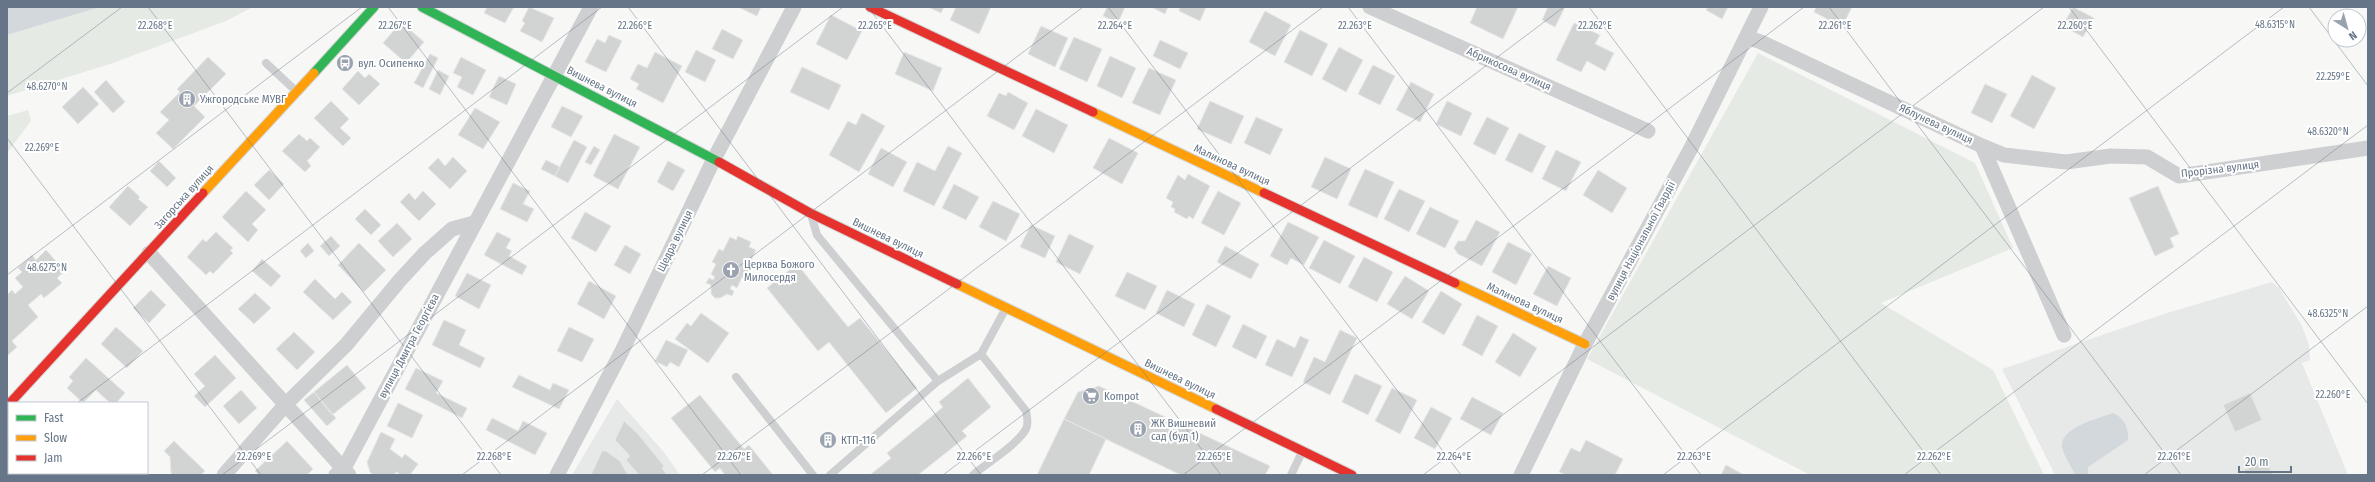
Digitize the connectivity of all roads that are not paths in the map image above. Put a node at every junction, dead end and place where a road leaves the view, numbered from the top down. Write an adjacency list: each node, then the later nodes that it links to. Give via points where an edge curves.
1 (374, 7): 11 (street, Загорська вулиця)
2 (422, 7): 10 (street, Вишнева вулиця)
3 (591, 7): 10 (street, вулиця Дмитра Георгієва)
4 (794, 7): 15 (street, Щедра вулиця)
5 (870, 7): 21 (street, Малинова вулиця)
6 (1370, 7): 12 (street, Абрикосова вулиця)
7 (1761, 7): 8 (street, вулиця Національної Гвардії)
8 (1746, 37): 13 (street, Яблунева вулиця); 21 (street, вулиця Національної Гвардії, via 1691,148)
9 (266, 63): 11 (lane)
10 (555, 76): 15 (street, Вишнева вулиця); 17 (street, вулиця Дмитра Георгієва)
11 (297, 92): 18 (street, Загорська вулиця)
12 (1648, 131)
13 (1982, 146): 14 (street, Прорізна вулиця, via 2004,156 2066,162 2111,156 2147,157 2179,176); 20 (street, Яблунева вулиця)
14 (2368, 148)
15 (714, 159): 16 (street, Вишнева вулиця); 30 (street, Щедра вулиця, via 622,351)
16 (810, 213): 19 (street, Вишнева вулиця); 24 (lane, via 818,235)
17 (474, 223): 26 (street, via 452,229 425,253 346,345); 28 (street, вулиця Дмитра Георгієва)
18 (149, 253): 25 (street, Загорська вулиця); 26 (street, вулиця Дмитра Георгієва)
19 (1006, 308): 22 (lane); 27 (street, Вишнева вулиця)
20 (2064, 335)
21 (1585, 344): 36 (street, вулиця Національної Гвардії)
22 (982, 354): 24 (lane); 33 (lane, via 1026,411 1028,420 1026,429 1019,437)
23 (736, 377): 31 (lane)
24 (938, 381): 32 (lane)
25 (12, 402)
26 (286, 404): 28 (street, вулиця Дмитра Георгієва); 29 (street)
27 (1302, 452): 34 (lane); 35 (street, Вишнева вулиця)
28 (343, 473)
29 (224, 475)
30 (557, 475)
31 (813, 475)
32 (830, 475)
33 (973, 475)
34 (1291, 475)
35 (1352, 475)
36 (1521, 475)

